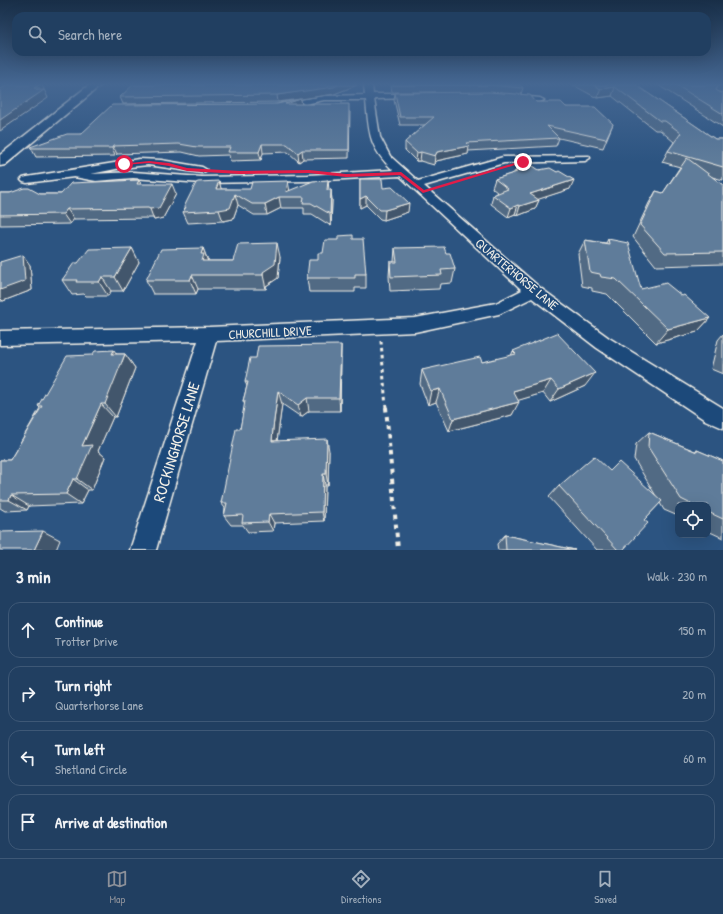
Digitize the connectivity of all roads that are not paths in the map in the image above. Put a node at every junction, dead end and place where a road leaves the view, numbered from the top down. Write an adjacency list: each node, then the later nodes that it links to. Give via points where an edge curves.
1 (64, 111): 4 (main road)
2 (371, 111): 5 (street, QUARTERHORSE LANE, via 375,138 386,158)
3 (585, 158): 7 (street, via 523,162)
4 (0, 162)
5 (401, 173): 6 (street, via 202,180 133,175 96,178 76,174); 7 (street, QUARTERHORSE LANE)
6 (27, 180)
7 (419, 189): 8 (street, QUARTERHORSE LANE)
8 (533, 292): 9 (street, CHURCHILL DRIVE, via 498,308 415,325); 11 (street, QUARTERHORSE LANE, via 603,343)
9 (209, 334): 10 (street, CHURCHILL DRIVE); 12 (street, ROCKINGHORSE LANE)
10 (0, 338)
11 (723, 418)
12 (143, 550)

